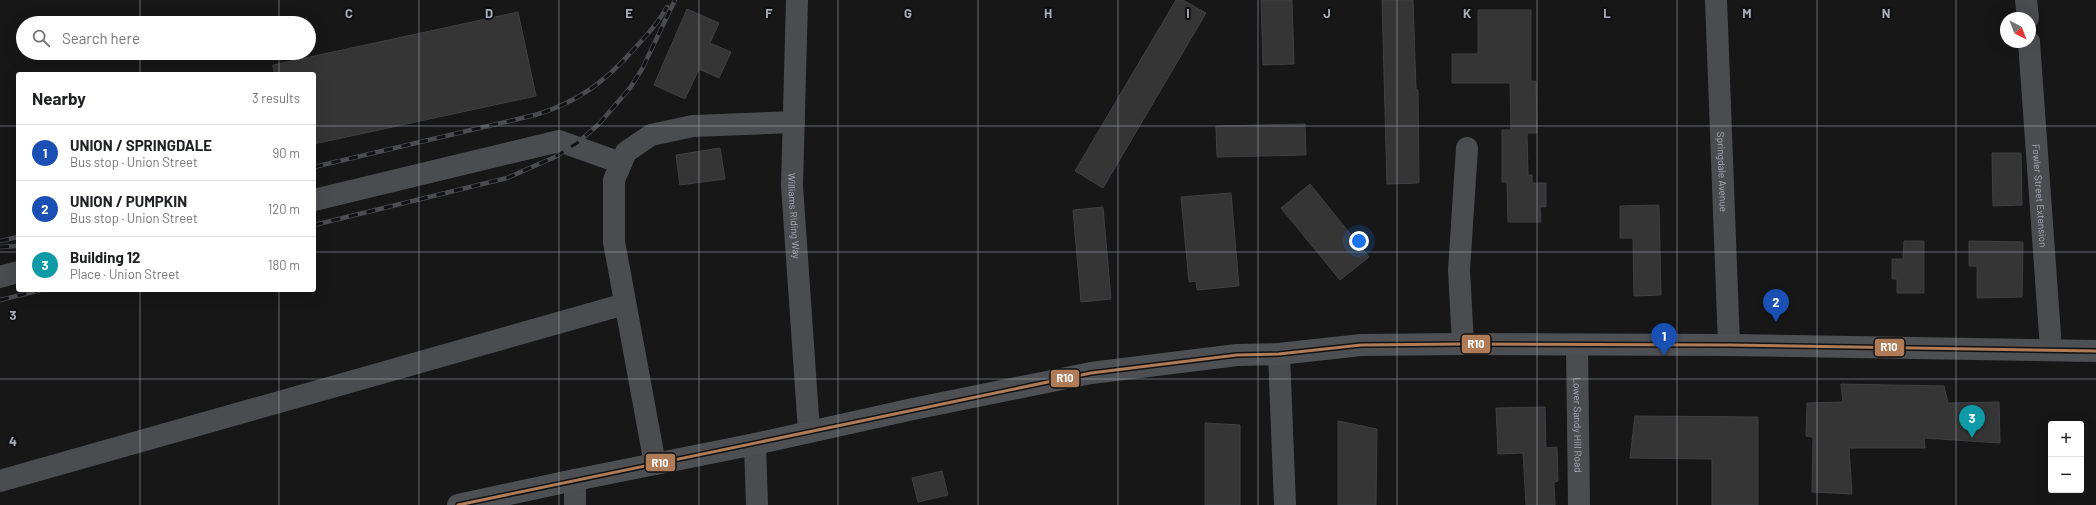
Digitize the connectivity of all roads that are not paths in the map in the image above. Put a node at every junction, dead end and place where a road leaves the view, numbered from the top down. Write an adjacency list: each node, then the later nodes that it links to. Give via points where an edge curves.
1 (797, 0): 6 (street, Williams Riding Way)
2 (1716, 0): 14 (street, Springdale Avenue)
3 (2026, 0): 4 (street)
4 (2027, 12)
5 (2030, 48): 16 (street, Fowler Street Extension)
6 (794, 122): 8 (street, via 693,126 651,134 626,152); 19 (street, Williams Riding Way, via 792,186)
7 (1467, 148): 13 (street, via 1458,270)
8 (621, 163): 9 (street, via 559,141); 12 (street, via 614,180 614,242)
9 (316, 200)
10 (16, 273): 11 (street)
11 (0, 277)
12 (625, 304): 21 (street); 23 (street)
13 (1463, 344): 15 (main road); 18 (main road, via 1361,345)
14 (1728, 344): 15 (main road); 16 (main road)
15 (1577, 345): 28 (street, Lower Sandy Hill Road)
16 (2051, 349): 17 (main road)
17 (2096, 351)
18 (1280, 354): 19 (main road, via 1237,356 1091,373); 27 (street)
19 (809, 430): 20 (main road)
20 (755, 444): 21 (main road); 26 (street)
21 (655, 464): 22 (main road)
22 (575, 480): 24 (main road); 25 (street)
23 (0, 481)
24 (458, 505)
25 (575, 505)
26 (757, 505)
27 (1285, 505)
28 (1579, 505)

